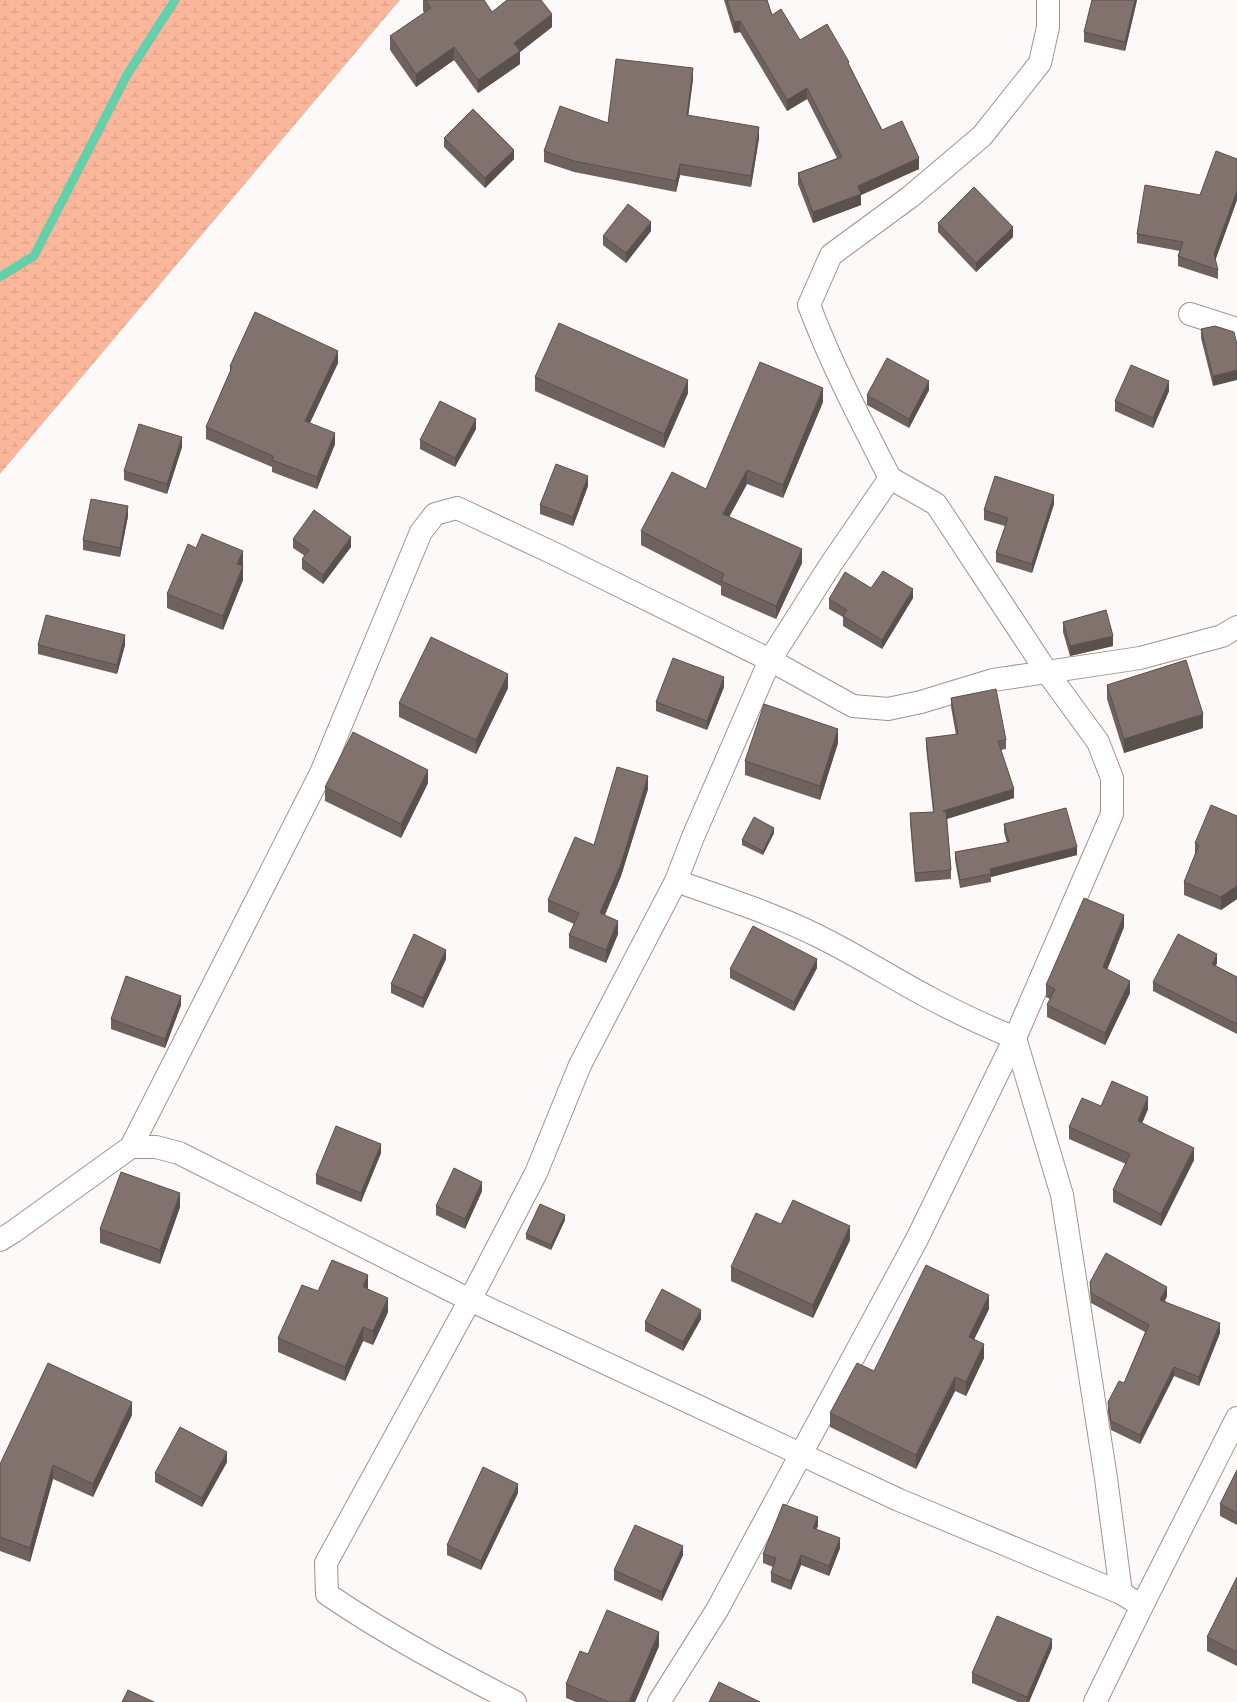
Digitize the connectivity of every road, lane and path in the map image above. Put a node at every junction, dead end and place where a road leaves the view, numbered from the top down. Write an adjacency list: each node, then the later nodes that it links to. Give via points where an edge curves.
1 (1048, 0): 4 (street, via 1048,27 1040,63 982,136 910,196 831,255 808,305 840,379)
2 (1190, 314): 3 (street)
3 (1237, 329)
4 (890, 478): 6 (street); 7 (street, via 936,504)
5 (1237, 627): 7 (street, via 1222,636 1140,658)
6 (770, 660): 7 (street, via 853,706 888,710 993,680); 8 (street); 10 (street, via 457,508 436,514 421,532 321,773)
7 (1047, 672): 9 (street, via 1098,742 1112,778 1112,814)
8 (676, 881): 9 (street, via 759,909 817,935 862,958 929,998); 12 (street, via 580,1065 536,1173)
9 (1015, 1038): 14 (street, via 917,1239); 15 (street, via 1062,1195)
10 (131, 1146): 11 (street); 12 (street, via 156,1147 179,1153)
11 (0, 1240)
12 (470, 1300): 14 (street); 17 (street, via 326,1563 328,1594 358,1615 436,1661)
13 (1237, 1418): 16 (street)
14 (802, 1454): 15 (street, via 899,1500); 18 (street, via 717,1610)
15 (1122, 1594): 16 (street)
16 (1142, 1606): 19 (street)
17 (515, 1702)
18 (660, 1702)
19 (1095, 1702)

